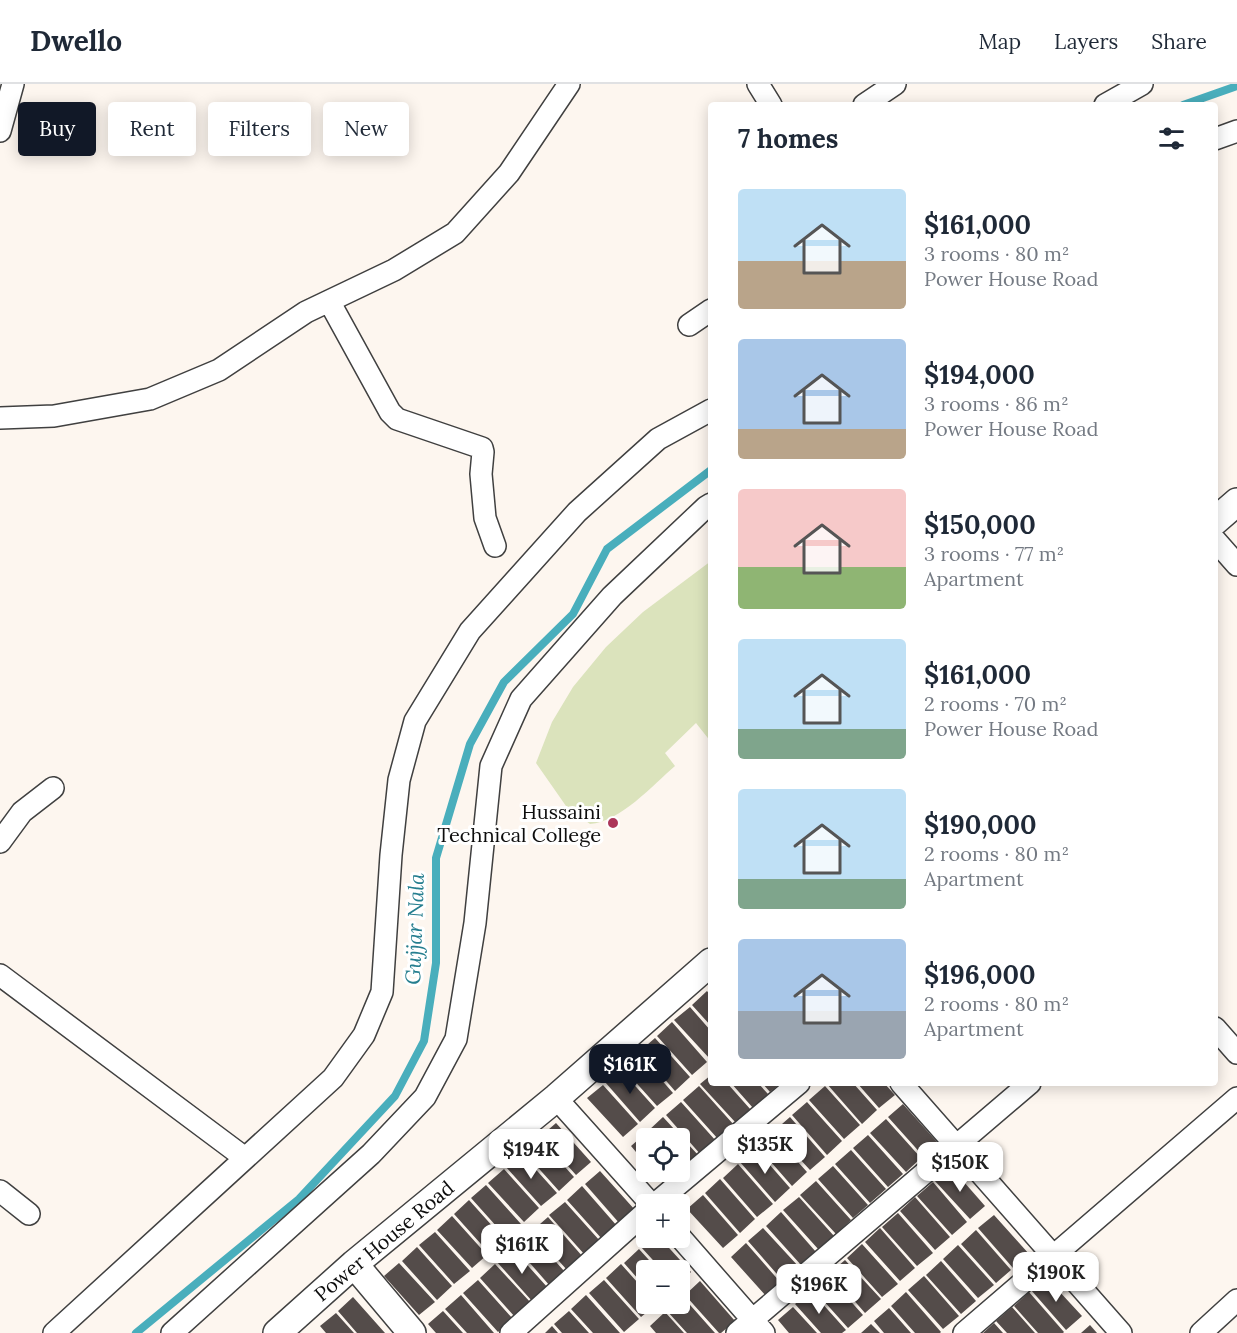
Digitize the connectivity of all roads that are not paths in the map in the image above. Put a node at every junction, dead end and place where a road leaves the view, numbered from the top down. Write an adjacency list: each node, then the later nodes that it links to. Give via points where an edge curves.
1 (13, 84): 9 (street)
2 (569, 84): 12 (street, via 509,173 455,233 394,270)
3 (758, 84): 6 (street)
4 (895, 84): 7 (street)
5 (1143, 84): 8 (street)
6 (769, 102)
7 (868, 102)
8 (1110, 102)
9 (0, 131)
10 (1237, 131): 11 (street)
11 (1218, 138)
12 (329, 301): 16 (street, via 219,370 150,399 54,416); 21 (street, via 397,419 482,448 485,518)
13 (708, 312): 14 (street)
14 (689, 326)
15 (708, 412): 35 (street, via 658,439 577,512 470,632 415,721 399,780 382,992 364,1035 333,1078)
16 (0, 418)
17 (1237, 502): 19 (street)
18 (708, 506): 47 (street, via 612,596 521,699 491,766 475,923 456,1039 425,1097 371,1154)
19 (1218, 518)
20 (1218, 543): 22 (street)
21 (495, 546)
22 (1237, 565)
23 (53, 788): 24 (street, via 22,812)
24 (0, 842)
25 (708, 965): 32 (street, Power House Road)
26 (0, 975): 35 (street)
27 (1218, 1031): 28 (street)
28 (1237, 1053)
29 (796, 1086): 38 (street)
30 (904, 1086): 34 (street)
31 (1027, 1086): 34 (street)
32 (556, 1098): 37 (street); 43 (street, Power House Road)
33 (1237, 1098): 42 (street)
34 (957, 1146): 42 (street); 45 (street)
35 (245, 1158): 46 (street)
36 (0, 1191): 39 (street)
37 (642, 1194)
38 (668, 1194)
39 (29, 1214)
40 (636, 1221): 50 (street)
41 (688, 1248): 45 (street)
42 (1054, 1257): 51 (street); 52 (street)
43 (354, 1264): 48 (street, Power House Road); 49 (street)
44 (1237, 1300): 53 (street)
45 (751, 1329)
46 (54, 1333)
47 (172, 1333)
48 (277, 1333)
49 (411, 1333)
50 (511, 1333)
51 (964, 1333)
52 (1120, 1333)
53 (1201, 1333)

